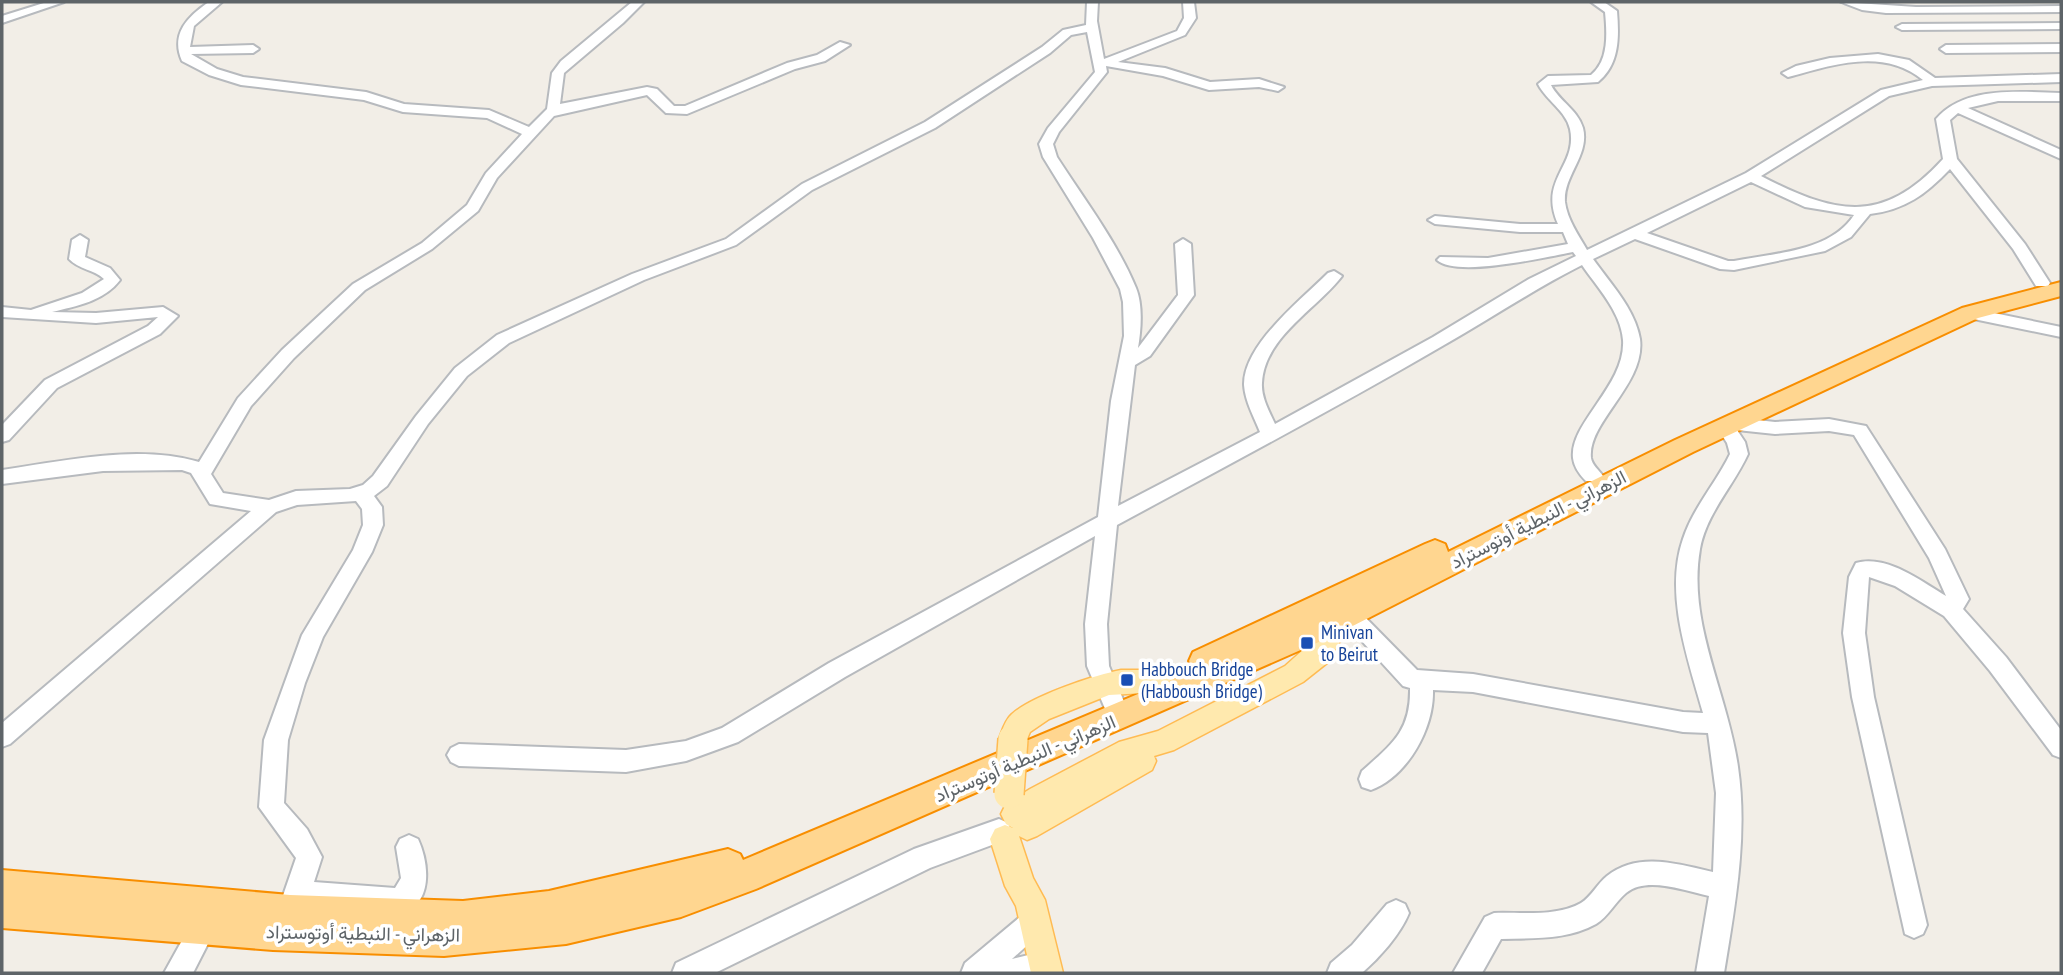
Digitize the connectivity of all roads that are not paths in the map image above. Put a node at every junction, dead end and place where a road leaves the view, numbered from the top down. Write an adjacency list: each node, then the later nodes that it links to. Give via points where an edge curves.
1 (58, 2): 9 (street)
2 (216, 2): 17 (street, via 186,27)
3 (638, 2): 25 (street, via 565,64 558,73)
4 (1092, 2): 12 (street)
5 (1189, 2): 18 (street, via 1190,18 1181,33)
6 (1596, 2): 32 (street, via 1611,11 1606,68 1594,79 1548,80 1544,84 1572,117 1577,131 1570,170 1558,196)
7 (1846, 2): 8 (street, via 1898,10)
8 (2061, 9)
9 (2, 20)
10 (2061, 26): 11 (street)
11 (1902, 27)
12 (1093, 28): 18 (street); 51 (street, via 1067,32 930,125 807,187 731,242 638,277 503,339 461,372 380,481)
13 (844, 45): 25 (street, via 687,110 671,110 647,91)
14 (2061, 48): 16 (street)
15 (253, 49): 17 (street)
16 (1946, 50)
17 (184, 51): 26 (street, via 186,58 199,66 241,81 366,96 403,108 489,114)
18 (1105, 63): 22 (street, via 1165,72 1209,86 1254,83); 44 (street, via 1046,144 1128,289 1133,321)
19 (1788, 73): 21 (street, via 1838,60 1890,60 1906,63)
20 (2061, 78): 21 (street)
21 (1932, 82): 29 (street, via 1885,93)
22 (1278, 87)
23 (2061, 97): 24 (street, via 1983,99)
24 (1956, 107): 27 (street); 28 (street, via 1943,119)
25 (553, 111): 26 (street)
26 (531, 133): 48 (street, via 491,176 473,208 427,246 359,287 288,354 244,402)
27 (2061, 155)
28 (1950, 160): 30 (street, via 1933,179 1896,205); 39 (street)
29 (1751, 176): 30 (street, via 1826,210); 33 (street)
30 (1865, 210): 33 (street, via 1858,224 1811,251 1737,267)
31 (1435, 220): 32 (street)
32 (1569, 228): 36 (street)
33 (1634, 233): 36 (street)
34 (80, 240): 42 (street, via 76,259 103,270 112,281 88,295)
35 (1183, 244): 44 (street, via 1186,295 1143,352)
36 (1581, 253): 37 (street, via 1488,263); 46 (street, via 1439,341); 49 (street, via 1626,320 1632,353 1582,454 1585,468)
37 (1445, 260)
38 (1334, 276): 46 (street, via 1273,340 1257,364 1253,381 1256,400)
39 (2055, 284): 41 (highway, الزهراني - النبطية أوتوستراد); 45 (highway, الزهراني - النبطية أوتوستراد, via 1925,321)
40 (2, 312): 42 (street)
41 (1970, 313): 43 (street); 45 (highway, الزهراني - النبطية أوتوستراد)
42 (31, 314): 47 (street, via 96,318 163,312 170,316 153,330 51,384)
43 (2061, 332)
44 (1128, 362): 53 (street, via 1119,401)
45 (1705, 431): 49 (highway, الزهراني - النبطية أوتوستراد); 54 (street, via 1829,425 1860,430 1944,565 1958,598); 55 (highway, الزهراني - النبطية أوتوستراد); 58 (street, via 1736,442 1739,454 1690,546 1688,593 1693,638)
46 (1270, 433): 53 (street)
47 (2, 436)
48 (202, 472): 50 (street, via 192,465 135,462); 52 (street, via 217,499)
49 (1593, 476): 57 (highway, الزهراني - النبطية أوتوستراد, via 1162,681)
50 (2, 477)
51 (361, 495): 52 (street, via 296,498); 67 (street, via 372,507 373,525 313,635 276,740 271,807 309,857)
52 (269, 507): 59 (street)
53 (1106, 522): 57 (street, via 1096,624 1098,666); 61 (street, via 837,670 745,728 711,743 626,761)
54 (1952, 610): 60 (street); 71 (street, via 1882,570 1863,569 1859,577 1854,633 1863,697)
55 (1338, 620): 56 (street, via 1405,676); 63 (main road, via 1326,644 1307,665 1164,741 1147,758); 72 (highway, الزهراني - النبطية أوتوستراد, via 757,872 681,900 566,926 444,938)
56 (1420, 680): 58 (street, via 1473,683 1683,722); 62 (street, via 1423,704 1410,744)
57 (1110, 694): 63 (main road, bridge, via 1033,715 1019,724 1013,739); 67 (highway, الزهراني - النبطية أوتوستراد, via 848,819 710,872 549,909 463,919)
58 (1716, 723): 66 (street, via 1726,767 1729,829)
59 (2, 737)
60 (2061, 748)
61 (459, 755)
62 (1371, 779)
63 (1013, 822): 69 (main road, via 1020,886); 75 (street, via 923,858)
64 (409, 847): 67 (street, via 414,887 405,898)
65 (2, 887): 67 (highway, الزهراني - النبطية أوتوستراد)
66 (1725, 887): 79 (street, via 1649,873 1632,875 1616,885 1589,915 1556,925 1494,926); 80 (street)
67 (294, 903)
68 (2, 910): 72 (highway, الزهراني - النبطية أوتوستراد)
69 (1032, 911): 73 (main road); 76 (street)
70 (1396, 913): 78 (street)
71 (1914, 925)
72 (204, 926): 74 (street)
73 (1046, 969): 77 (street)
74 (178, 973)
75 (686, 973)
76 (975, 973)
77 (1009, 973)
78 (1341, 973)
79 (1467, 973)
80 (1710, 973)

